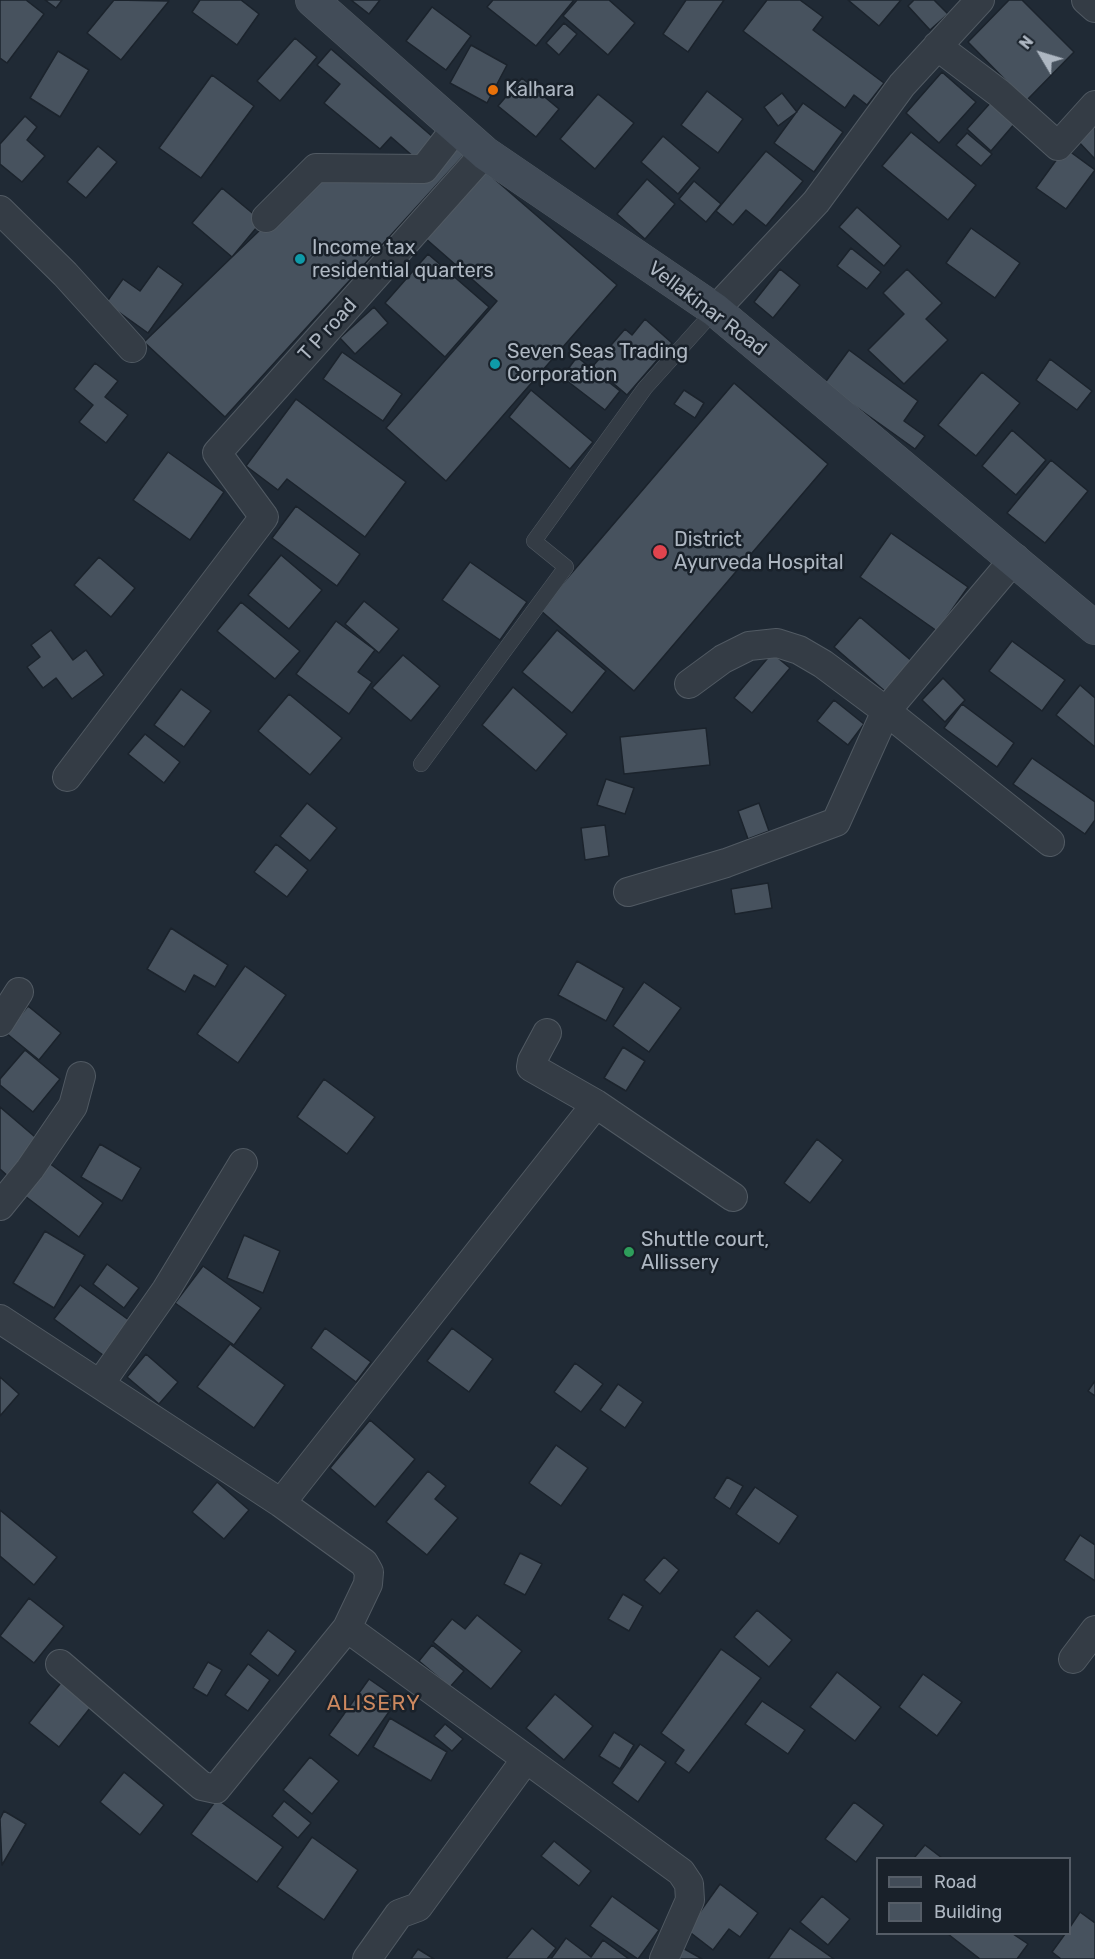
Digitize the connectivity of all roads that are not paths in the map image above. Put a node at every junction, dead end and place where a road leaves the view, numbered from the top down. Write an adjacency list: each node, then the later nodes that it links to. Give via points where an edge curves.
1 (312, 0): 7 (main road, Vellakinar Road)
2 (980, 0): 5 (street)
3 (1086, 0): 4 (street)
4 (1095, 8)
5 (937, 46): 6 (street, via 999,93 1058,146); 11 (street, via 902,85 816,202)
6 (1095, 105)
7 (456, 128): 8 (main road, Vellakinar Road); 10 (street, via 423,169 316,168)
8 (484, 153): 11 (main road, Vellakinar Road); 18 (street, T P road, via 217,453 264,517)
9 (0, 210): 12 (street)
10 (266, 218)
11 (714, 310): 13 (main road, Vellakinar Road); 17 (lane, via 645,388 534,541 566,567)
12 (132, 348)
13 (1015, 558): 14 (main road, Vellakinar Road); 16 (street)
14 (1091, 617)
15 (689, 684): 16 (street, via 749,646 777,643 823,664)
16 (886, 711): 19 (street); 20 (street, via 836,822 726,863)
17 (421, 764)
18 (68, 777)
19 (1050, 842)
20 (628, 892)
21 (19, 992): 22 (street)
22 (0, 1022)
23 (547, 1033): 25 (street, via 531,1067)
24 (81, 1076): 28 (street, via 73,1106)
25 (587, 1117): 27 (street); 31 (street)
26 (243, 1163): 30 (street, via 166,1290)
27 (733, 1197)
28 (0, 1206)
29 (0, 1319): 30 (street)
30 (100, 1384): 31 (street)
31 (281, 1503): 32 (street, via 364,1563 369,1572 368,1584)
32 (347, 1628): 35 (street, via 216,1789 202,1786); 36 (street)
33 (1095, 1630): 34 (street)
34 (1073, 1659)
35 (60, 1664)
36 (526, 1759): 37 (street, via 417,1907 399,1914); 38 (street, via 681,1872 689,1884 690,1900)
37 (367, 1959)
38 (664, 1959)

